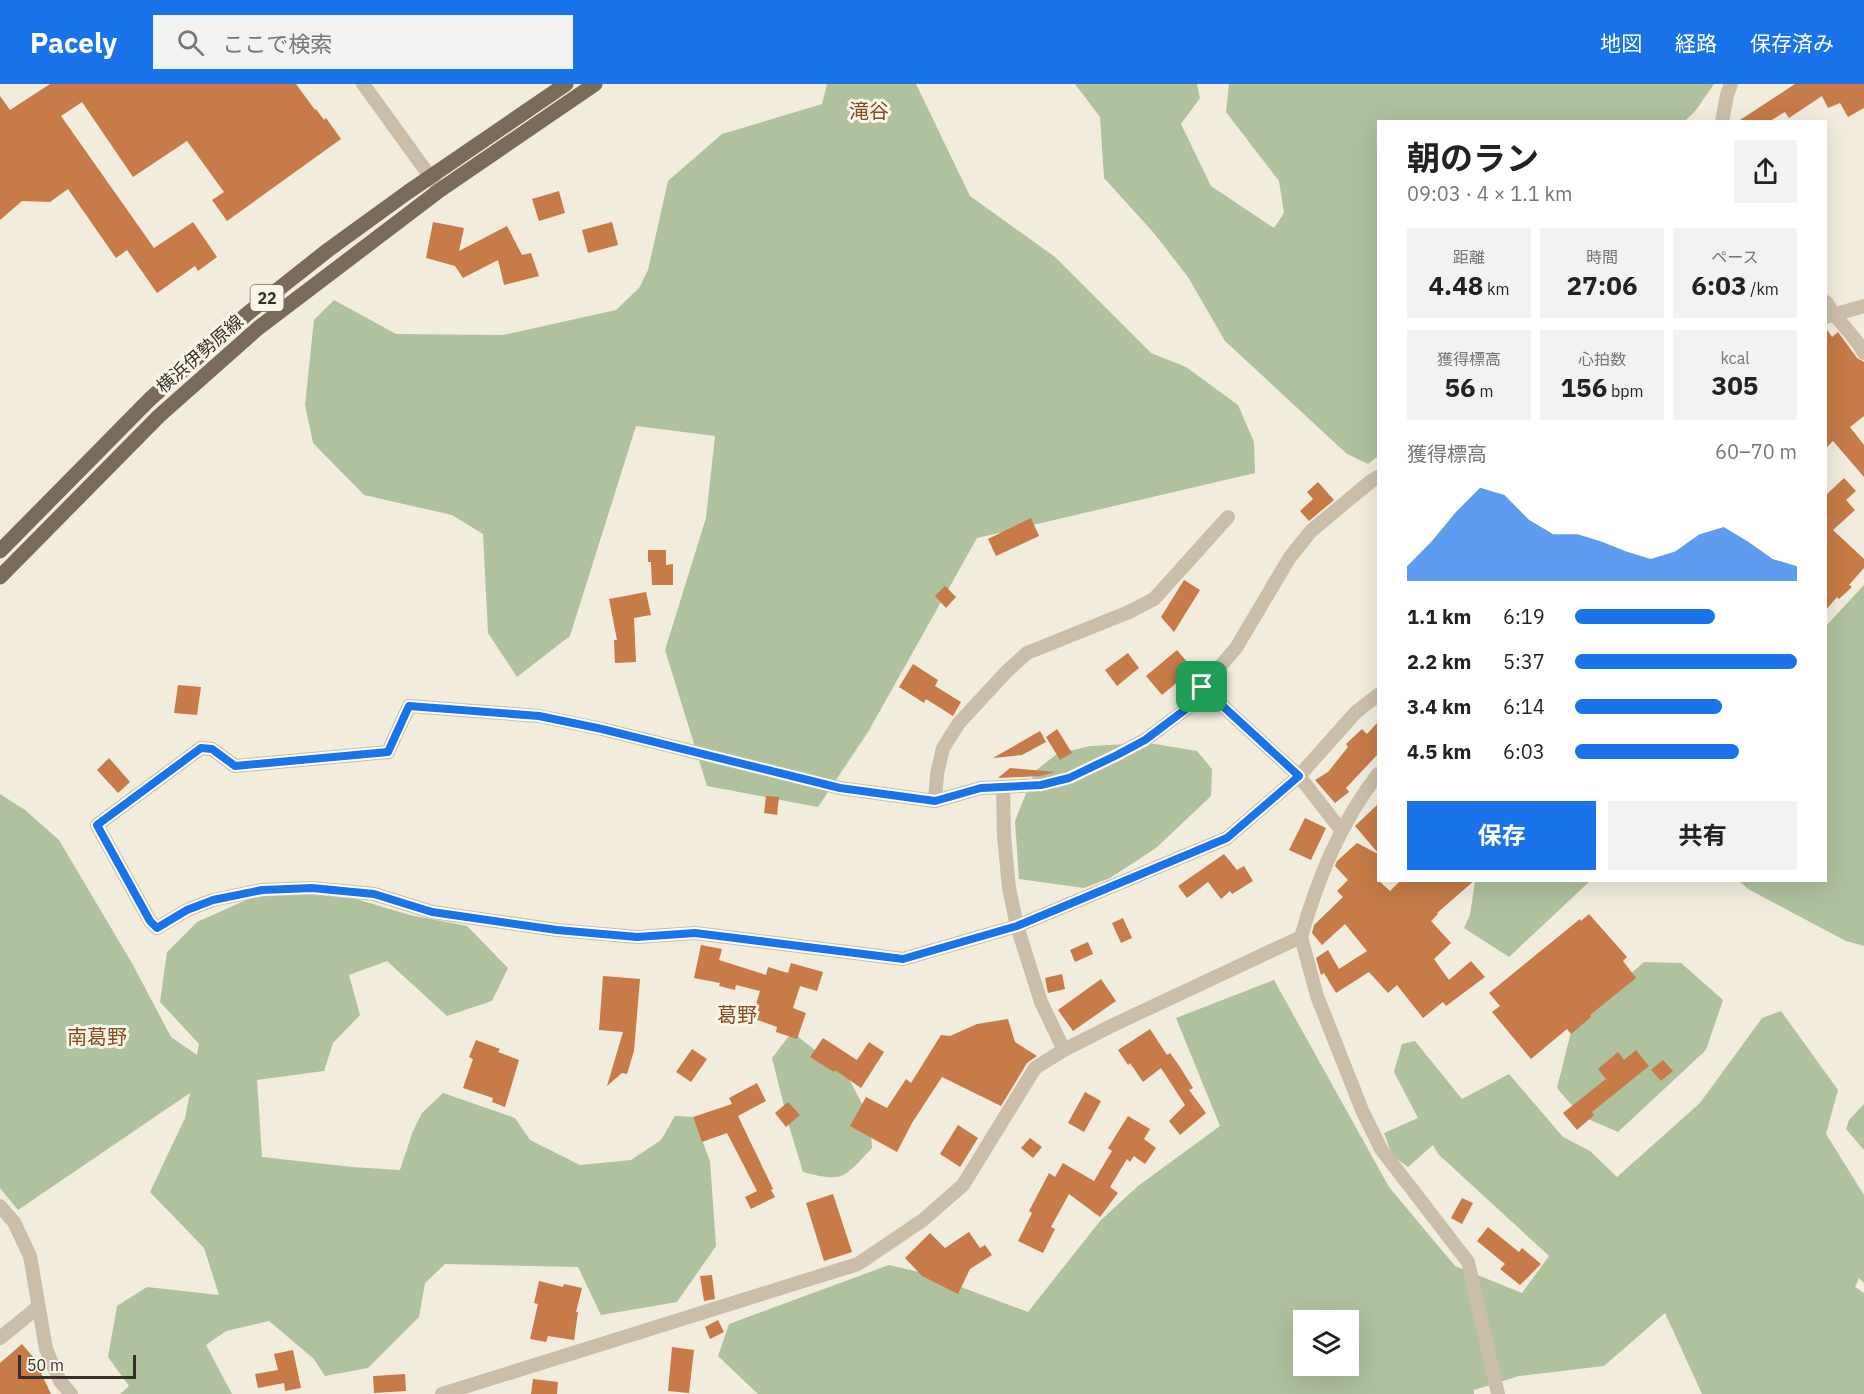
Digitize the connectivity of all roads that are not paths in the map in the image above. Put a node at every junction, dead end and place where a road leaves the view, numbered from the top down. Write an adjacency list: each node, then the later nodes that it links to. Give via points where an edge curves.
1 (363, 84): 6 (street)
2 (566, 84): 6 (main road, 横浜伊勢原線 / 22)
3 (595, 84): 7 (main road, 横浜伊勢原線 / 22)
4 (1731, 84): 5 (street)
5 (1722, 120)
6 (430, 177): 7 (street); 13 (main road, 横浜伊勢原線 / 22, via 247,314 151,398)
7 (440, 190): 14 (main road, 横浜伊勢原線 / 22, via 257,329 159,416)
8 (1864, 306): 9 (street)
9 (1829, 316): 10 (street, via 1858,342)
10 (1864, 353)
11 (1377, 478): 15 (street, via 1311,531 1290,557 1236,648)
12 (1228, 517): 20 (street, via 1154,599 1027,653 1007,671 959,723 943,748)
13 (0, 550)
14 (0, 576)
15 (1202, 687): 17 (street); 19 (street, via 1190,706 1117,755 1069,778 1041,785)
16 (1377, 696): 17 (street, via 1356,712)
17 (1299, 776): 21 (street); 22 (street, via 1227,838)
18 (1377, 776): 21 (street)
19 (1003, 787): 20 (street, via 981,788); 22 (street, via 1009,888)
20 (935, 801): 22 (street, via 840,788 539,716 409,706 388,752 235,766 212,749 201,748 97,825 157,928 213,900 262,890 312,888 374,894 432,912 557,930 637,937 695,933 903,959)
21 (1341, 830): 23 (street, via 1313,894)
22 (1017, 926): 24 (street, via 1041,1002)
23 (1301, 938): 24 (street); 30 (street, via 1317,996 1381,1149 1468,1262)
24 (1064, 1050): 29 (street, via 1035,1068 963,1185 923,1220 858,1264)
25 (0, 1206): 26 (street, via 14,1222 30,1256)
26 (38, 1307): 27 (street); 28 (street, via 46,1349 60,1381)
27 (0, 1338)
28 (71, 1394)
29 (442, 1394)
30 (1498, 1394)

